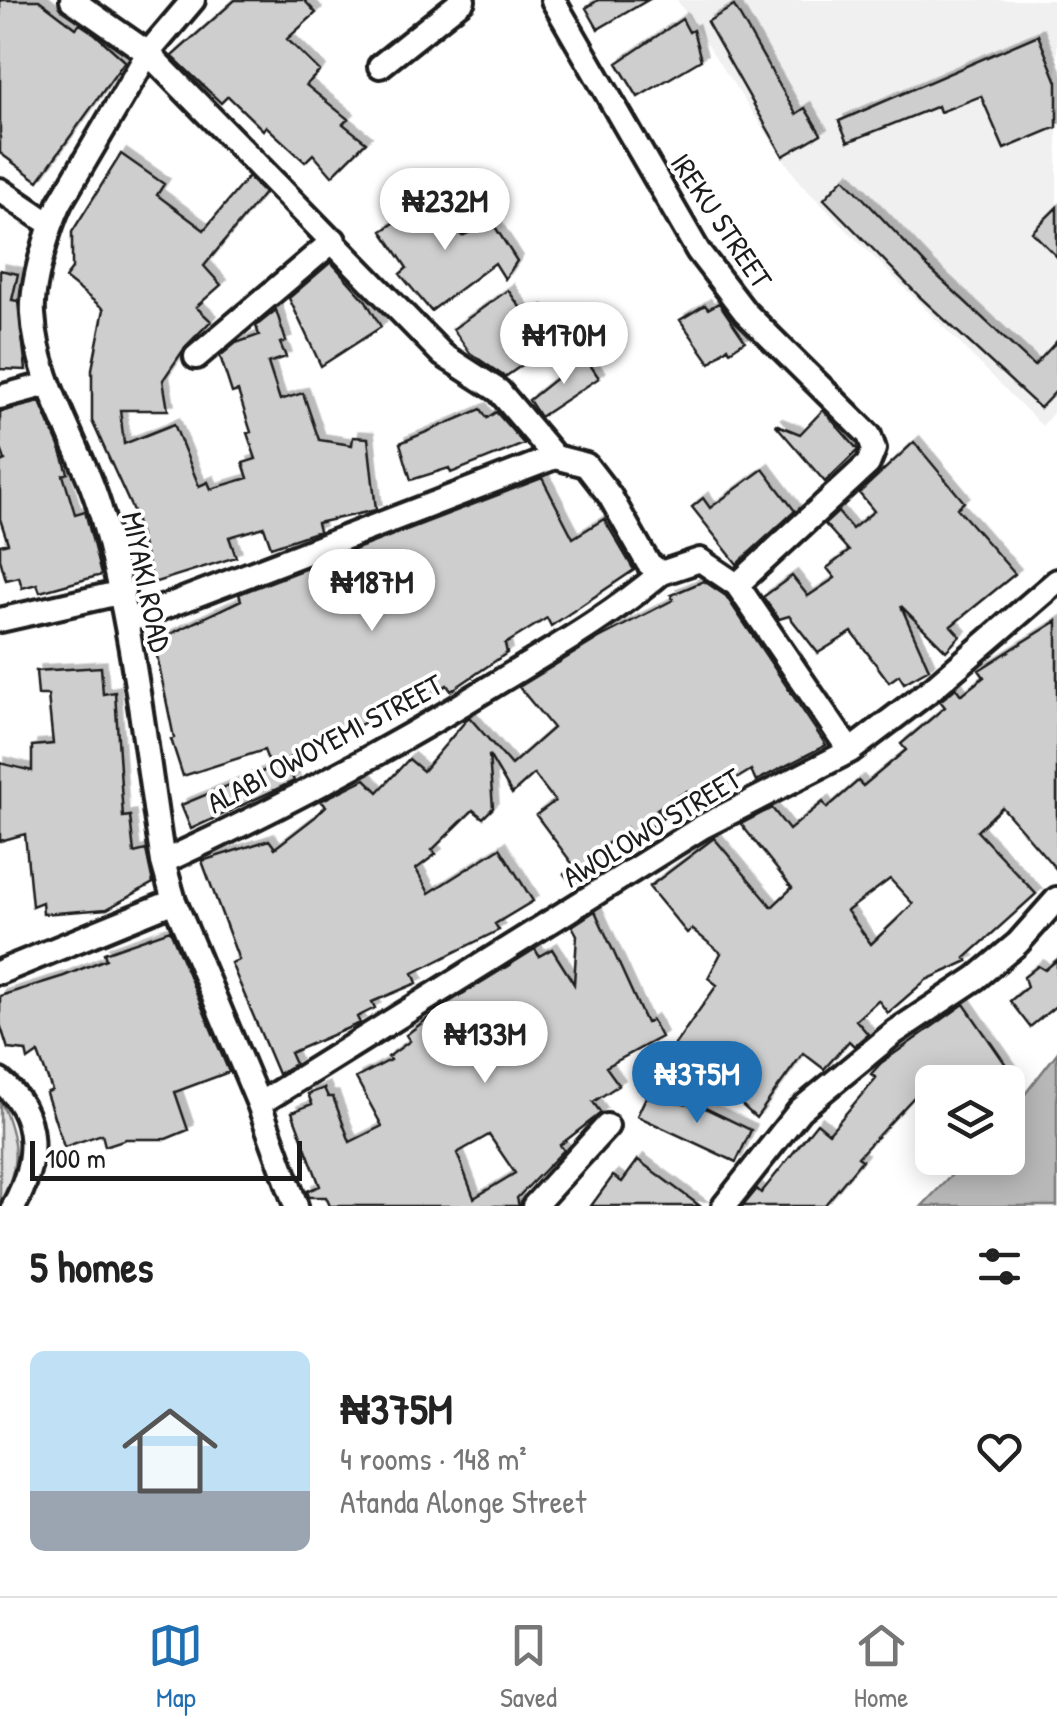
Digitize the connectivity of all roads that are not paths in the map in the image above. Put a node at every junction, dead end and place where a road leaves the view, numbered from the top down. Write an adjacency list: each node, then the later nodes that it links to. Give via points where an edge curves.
1 (72, 0): 5 (street)
2 (193, 0): 5 (street, MIYAKI ROAD)
3 (462, 0): 6 (street)
4 (553, 0): 16 (street, IREKU STREET, via 698,251 746,312 870,435 868,464)
5 (148, 53): 8 (street, MIYAKI ROAD); 9 (street)
6 (380, 66)
7 (0, 190): 8 (street)
8 (50, 224): 11 (street, MIYAKI ROAD, via 32,312)
9 (334, 240): 10 (street); 13 (street, via 442,355 500,392)
10 (196, 357)
11 (48, 384): 12 (street); 17 (street, MIYAKI ROAD, via 97,499)
12 (0, 396)
13 (554, 457): 14 (street, via 586,465); 19 (street)
14 (661, 573): 16 (street, via 700,560); 21 (street, ALABI OWOYEMI STREET, via 614,613 396,746)
15 (1057, 580): 20 (street, AWOLOWO STREET)
16 (737, 586): 20 (street)
17 (123, 592): 18 (street); 19 (street, MIYAKI ROAD)
18 (0, 620)
19 (128, 621): 21 (street, MIYAKI ROAD)
20 (850, 751): 26 (street, AWOLOWO STREET, via 702,827)
21 (163, 862): 23 (street, MIYAKI ROAD)
22 (1057, 899): 31 (street, via 976,978 895,1032 800,1110)
23 (174, 901): 24 (street); 26 (street, MIYAKI ROAD)
24 (0, 972)
25 (0, 1081): 28 (street, via 30,1121 34,1156)
26 (259, 1104): 29 (street, MIYAKI ROAD)
27 (607, 1126): 30 (street)
28 (14, 1206)
29 (296, 1206)
30 (534, 1206)
31 (724, 1206)

